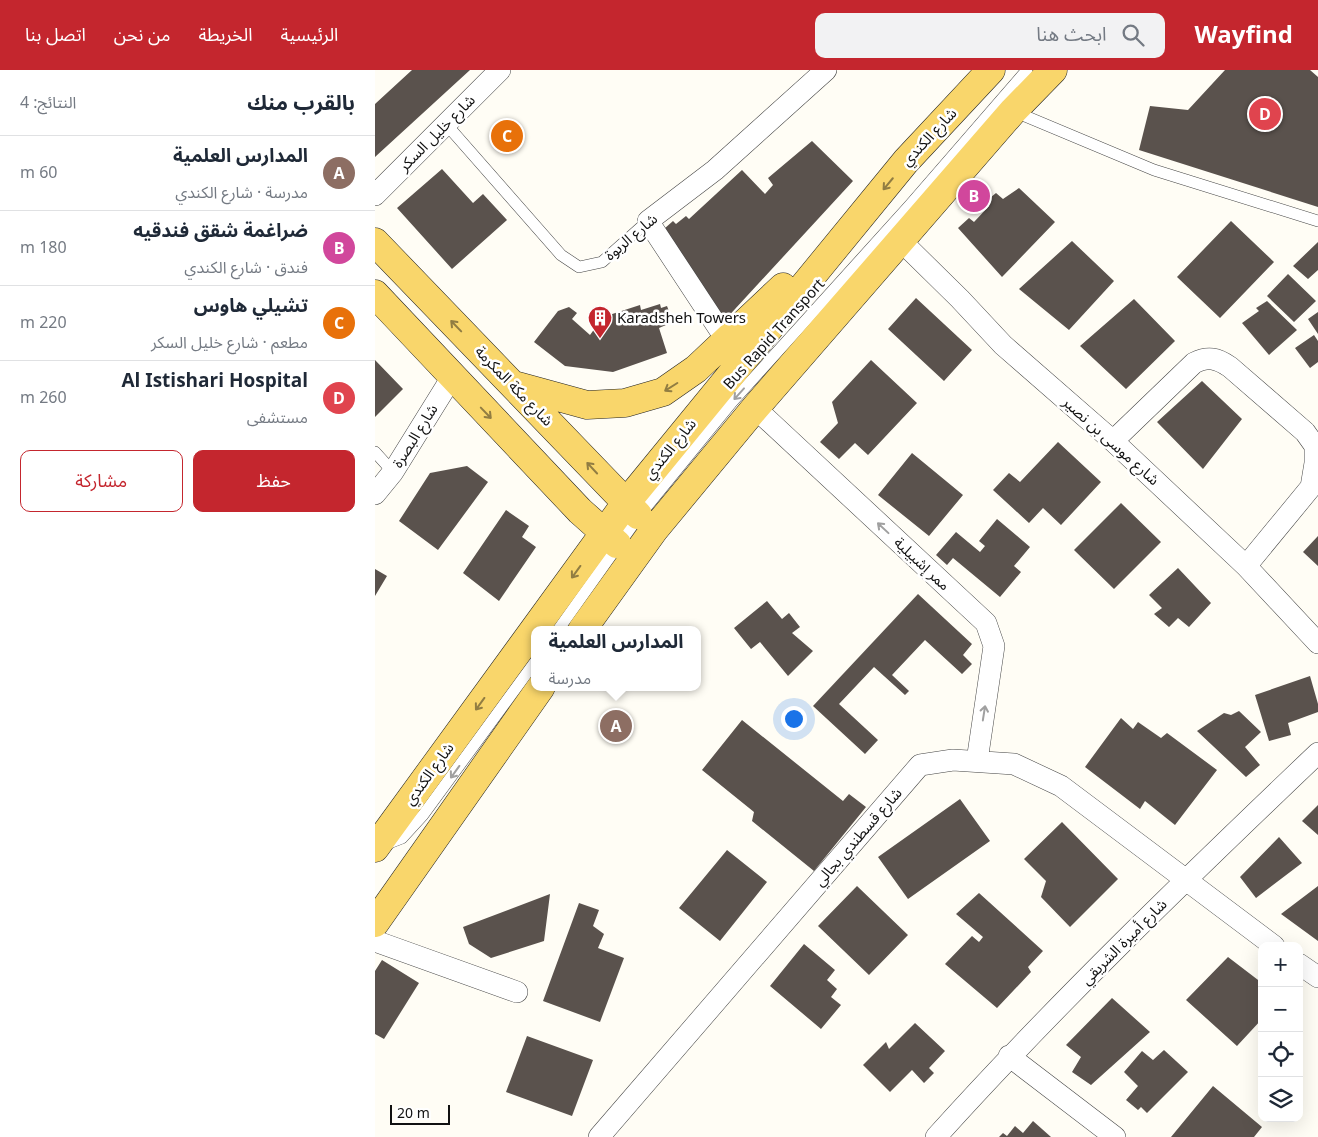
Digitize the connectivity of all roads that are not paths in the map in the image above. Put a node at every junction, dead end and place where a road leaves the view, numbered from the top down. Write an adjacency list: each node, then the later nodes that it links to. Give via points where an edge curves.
1 (500, 70): 8 (street, شارع خليل السكر)
2 (826, 70): 10 (street, شارع الربوة, via 715,170)
3 (991, 70): 12 (main road, شارع الكندي, one-way to 12, via 906,162)
4 (1027, 70): 24 (lane, Bus Rapid Transport, one-way to 24, via 732,402)
5 (1035, 70): 24 (lane, Bus Rapid Transport)
6 (1053, 70): 7 (main road, شارع الكندي)
7 (1013, 111): 11 (lane, via 1154,170); 13 (main road, شارع الكندي)
8 (446, 124): 9 (street, شارع خليل السكر); 10 (lane, شارع الربوة, via 561,255 579,267 602,262)
9 (375, 195)
10 (648, 221): 16 (street)
11 (1318, 221)
12 (852, 227): 16 (main road, via 793,276); 24 (main road, شارع الكندي)
13 (901, 241): 19 (main road, شارع الكندي); 20 (street, شارع موسى بن نصير, via 1003,345)
14 (375, 242): 18 (main road, شارع مكة المكرمة, one-way to 14)
15 (375, 294): 17 (main road)
16 (727, 341): 18 (main road, one-way to 18, via 681,381 663,392 625,403 587,405)
17 (452, 378): 22 (street, شارع البصرة); 25 (main road, one-way to 25)
18 (514, 385): 24 (main road, شارع مكة المكرمة, one-way to 18)
19 (755, 408): 24 (main road, شارع الكندي); 37 (street, ممر إشبيلية, one-way to 19, via 994,646 986,623)
20 (1113, 441): 26 (street, شارع موسى بن نصير); 26 (street, via 1194,363 1205,357 1230,367 1305,432 1315,446 1311,487)
21 (375, 452): 22 (lane)
22 (393, 472): 23 (street, شارع البصرة)
23 (375, 494)
24 (641, 518): 25 (main road, شارع الكندي); 25 (main road, شارع الكندي)
25 (620, 547): 27 (main road, شارع الكندي, one-way to 27); 28 (lane); 29 (lane); 30 (main road, شارع الكندي)
26 (1246, 566): 31 (street, شارع موسى بن نصير)
27 (556, 626)
28 (561, 626)
29 (571, 626)
30 (584, 626)
31 (1318, 644)
32 (531, 656): 38 (main road, شارع الكندي, one-way to 38)
33 (531, 667): 38 (lane, one-way to 38, via 423,815 402,838)
34 (531, 684): 40 (lane)
35 (538, 691): 41 (main road)
36 (1318, 754): 39 (street, شارع أميرة الشريقي)
37 (977, 761): 39 (street, شارع قسطندي بجالي, via 1014,764 1061,786); 48 (street, شارع قسطندي بجالي, via 953,760 920,765)
38 (375, 848)
39 (1186, 880): 43 (street, شارع قسطندي بجالي); 47 (street, شارع أميرة الشريقي)
40 (375, 902)
41 (375, 923)
42 (375, 941): 46 (street)
43 (1269, 942)
44 (1303, 967): 45 (street)
45 (1318, 977)
46 (517, 992)
47 (1009, 1056): 49 (street, شارع أميرة الشريقي); 50 (street)
48 (599, 1137)
49 (937, 1137)
50 (1115, 1137)

